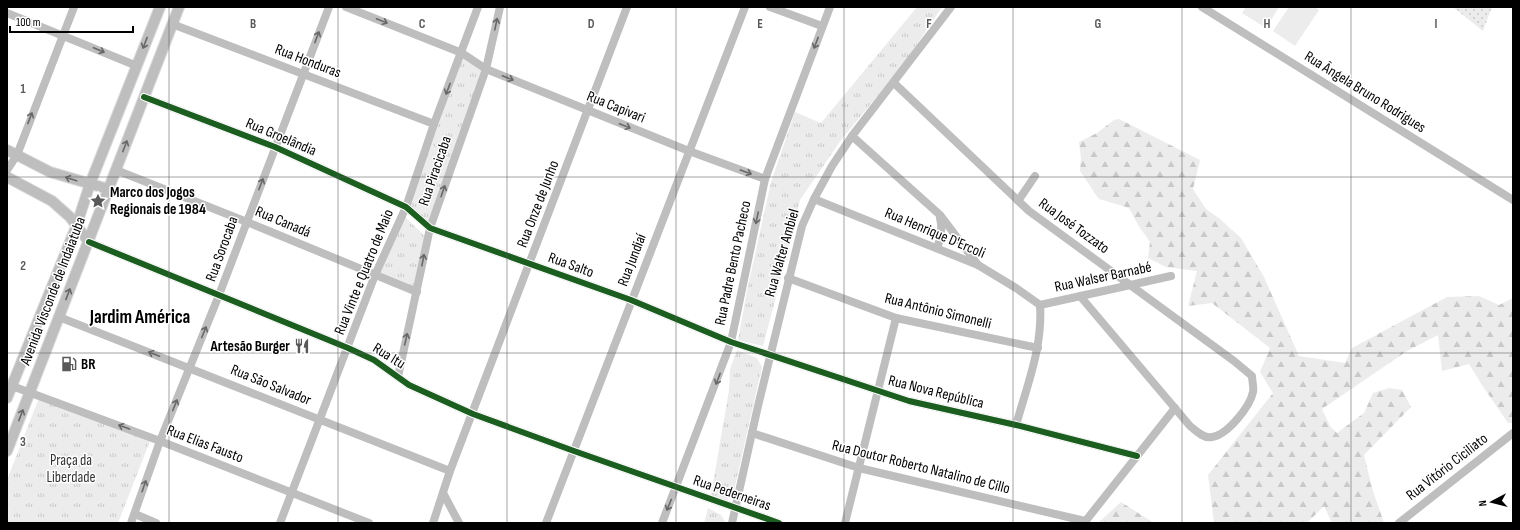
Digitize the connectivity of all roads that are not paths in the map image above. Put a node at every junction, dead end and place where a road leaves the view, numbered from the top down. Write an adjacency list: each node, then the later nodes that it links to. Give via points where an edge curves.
1 (74, 7): 17 (street)
2 (160, 7): 19 (main road, Avenida Visconde de Indaiatuba, one-way to 19)
3 (179, 7): 15 (main road, Avenida Visconde de Indaiatuba)
4 (329, 7): 21 (street, Rua Sorocaba, one-way to 4)
5 (346, 7): 18 (street, Rua Capivari, one-way to 18)
6 (478, 7): 18 (street, Rua Vinte e Quatro de Maio)
7 (500, 7): 20 (street, one-way to 7)
8 (627, 7): 24 (street, Rua Onze de Junho)
9 (745, 7): 29 (street, Rua Jundiaí)
10 (770, 7): 16 (street)
11 (830, 7): 16 (street, Rua Padre Bento Pacheco)
12 (952, 7): 22 (street, Rua Walter Ambiel)
13 (1202, 7): 39 (street, Rua Ângela Bruno Rodrigues)
14 (7, 13): 17 (street)
15 (172, 24): 21 (street, Rua Honduras); 23 (main road, Avenida Visconde de Indaiatuba)
16 (822, 26): 35 (street, Rua Padre Bento Pacheco, one-way to 35)
17 (63, 35): 19 (street, one-way to 19); 30 (street, one-way to 17)
18 (462, 53): 20 (street, Rua Capivari); 25 (street, Rua Vinte e Quatro de Maio, one-way to 25)
19 (137, 66): 36 (main road, Avenida Visconde de Indaiatuba)
20 (486, 69): 24 (street, Rua Capivari, one-way to 24); 45 (street, Rua Piracicaba, one-way to 20)
21 (303, 74): 25 (street, Rua Honduras); 27 (street, Rua Sorocaba)
22 (894, 83): 26 (street, Rua Walter Ambiel); 40 (street, Rua José Tozzato)
23 (144, 97): 27 (street, Rua Groelândia); 32 (main road, Avenida Visconde de Indaiatuba, one-way to 23)
24 (589, 111): 29 (street, Rua Capivari, one-way to 29); 48 (street, Rua Onze de Junho)
25 (434, 124): 41 (street, Rua Vinte e Quatro de Maio)
26 (852, 136): 38 (street, Rua Walter Ambiel); 42 (street)
27 (275, 147): 41 (street, Rua Groelândia); 43 (street, Rua Sorocaba, one-way to 27)
28 (7, 150): 30 (main road)
29 (689, 151): 35 (street, Rua Capivari, one-way to 35); 57 (street, Rua Jundiaí)
30 (17, 155): 31 (street); 36 (main road, one-way to 30, via 50,172)
31 (7, 170)
32 (116, 170): 37 (main road, Avenida Visconde de Indaiatuba); 43 (street, Rua Canadá)
33 (1035, 176): 40 (street)
34 (7, 177): 44 (main road, via 52,200 70,217)
35 (765, 179): 61 (street, Rua Padre Bento Pacheco, one-way to 61)
36 (90, 184): 37 (main road); 44 (main road, Avenida Visconde de Indaiatuba)
37 (108, 190): 46 (main road, Avenida Visconde de Indaiatuba)
38 (814, 199): 47 (street, Rua Henrique D'Ercoli); 52 (street, Rua Walter Ambiel, via 802,226)
39 (1513, 200)
40 (1018, 201): 53 (street, Rua José Tozzato)
41 (406, 207): 45 (street, Rua Salto); 50 (street, Rua Vinte e Quatro de Maio)
42 (940, 216): 47 (street, via 942,226); 49 (street)
43 (247, 222): 50 (street, Rua Canadá); 55 (street, Rua Sorocaba)
44 (76, 227): 46 (main road); 67 (main road, Avenida Visconde de Indaiatuba)
45 (430, 228): 48 (street, Rua Salto); 54 (street, Rua Piracicaba, one-way to 45)
46 (89, 242): 55 (street, Rua Itu); 59 (main road, Avenida Visconde de Indaiatuba, one-way to 46)
47 (937, 248): 49 (street, Rua Henrique D'Ercoli)
48 (530, 264): 57 (street, Rua Salto); 72 (street, Rua Onze de Junho)
49 (978, 265): 58 (street, Rua Henrique D'Ercoli)
50 (375, 275): 54 (street, Rua Canadá); 62 (street, Rua Vinte e Quatro de Maio)
51 (1171, 276): 53 (street, Rua Walser Barnabé)
52 (788, 278): 60 (street, Rua Antônio Simonelli); 64 (street, Rua Walter Ambiel)
53 (1131, 285): 56 (street, Rua Walser Barnabé); 71 (street, Rua José Tozzato, via 1252,376 1254,391 1250,402 1221,434 1211,438 1201,435)
54 (417, 292): 66 (street, Rua Piracicaba, one-way to 54)
55 (219, 295): 62 (street, Rua Itu); 65 (street, Rua Sorocaba, one-way to 55)
56 (1080, 296): 58 (street, Rua Walser Barnabé); 71 (street)
57 (631, 300): 61 (street, Rua Salto); 79 (street, Rua Jundiaí)
58 (1040, 305): 63 (street)
59 (59, 317): 65 (street, Rua São Salvador, one-way to 59); 69 (main road, Avenida Visconde de Indaiatuba)
60 (896, 318): 63 (street, Rua Antônio Simonelli); 68 (street)
61 (732, 342): 64 (street, Rua Nova República); 83 (street, Rua Padre Bento Pacheco, one-way to 83)
62 (348, 348): 66 (street, Rua Itu, via 374,360); 73 (street, Rua Vinte e Quatro de Maio)
63 (1038, 348): 74 (street)
64 (770, 355): 68 (street, Rua Nova República); 75 (street, Rua Walter Ambiel)
65 (190, 368): 73 (street, Rua São Salvador); 77 (street, Rua Sorocaba, one-way to 65)
66 (398, 377): 72 (street, Rua Itu, via 409,385)
67 (12, 386): 69 (street, Rua Elias Fausto); 70 (main road, Avenida Visconde de Indaiatuba)
68 (879, 391): 74 (street, Rua Nova República, via 909,401); 81 (street)
69 (30, 392): 77 (street, Rua Elias Fausto, one-way to 69); 78 (main road, Avenida Visconde de Indaiatuba, one-way to 69)
70 (7, 398)
71 (1175, 408): 80 (street)
72 (473, 414): 79 (street, Rua Itu); 82 (street, Rua Onze de Junho)
73 (320, 420): 82 (street, Rua São Salvador); 85 (street, Rua Vinte e Quatro de Maio)
74 (1016, 425): 80 (street, Rua Nova República)
75 (752, 433): 81 (street, Rua Doutor Roberto Natalino de Cillo); 86 (street, Rua Walter Ambiel)
76 (1513, 433): 100 (street, Rua Vitório Ciciliato)
77 (160, 441): 85 (street, Rua Elias Fausto); 87 (street, Rua Sorocaba, one-way to 77)
78 (7, 451)
79 (574, 451): 83 (street, Rua Itu); 95 (street, Rua Jundiaí)
80 (1137, 456): 88 (street)
81 (859, 468): 88 (street, Rua Doutor Roberto Natalino de Cillo); 99 (street)
82 (450, 471): 84 (street, Rua Onze de Junho)
83 (676, 488): 86 (street, Rua Pederneiras); 96 (street, Rua Padre Bento Pacheco, one-way to 96)
84 (443, 492): 93 (street, Rua Onze de Junho); 94 (street)
85 (292, 493): 91 (street, Rua Vinte e Quatro de Maio); 92 (street, Rua Elias Fausto)
86 (735, 508): 97 (street, Rua Walter Ambiel); 98 (street, Rua Pederneiras)
87 (135, 514): 89 (street, Rua Sorocaba); 90 (street)
88 (1084, 522)
89 (131, 523)
90 (156, 523)
91 (280, 523)
92 (369, 523)
93 (433, 523)
94 (459, 523)
95 (546, 523)
96 (662, 523)
97 (732, 523)
98 (779, 523)
99 (845, 523)
100 (1399, 523)

